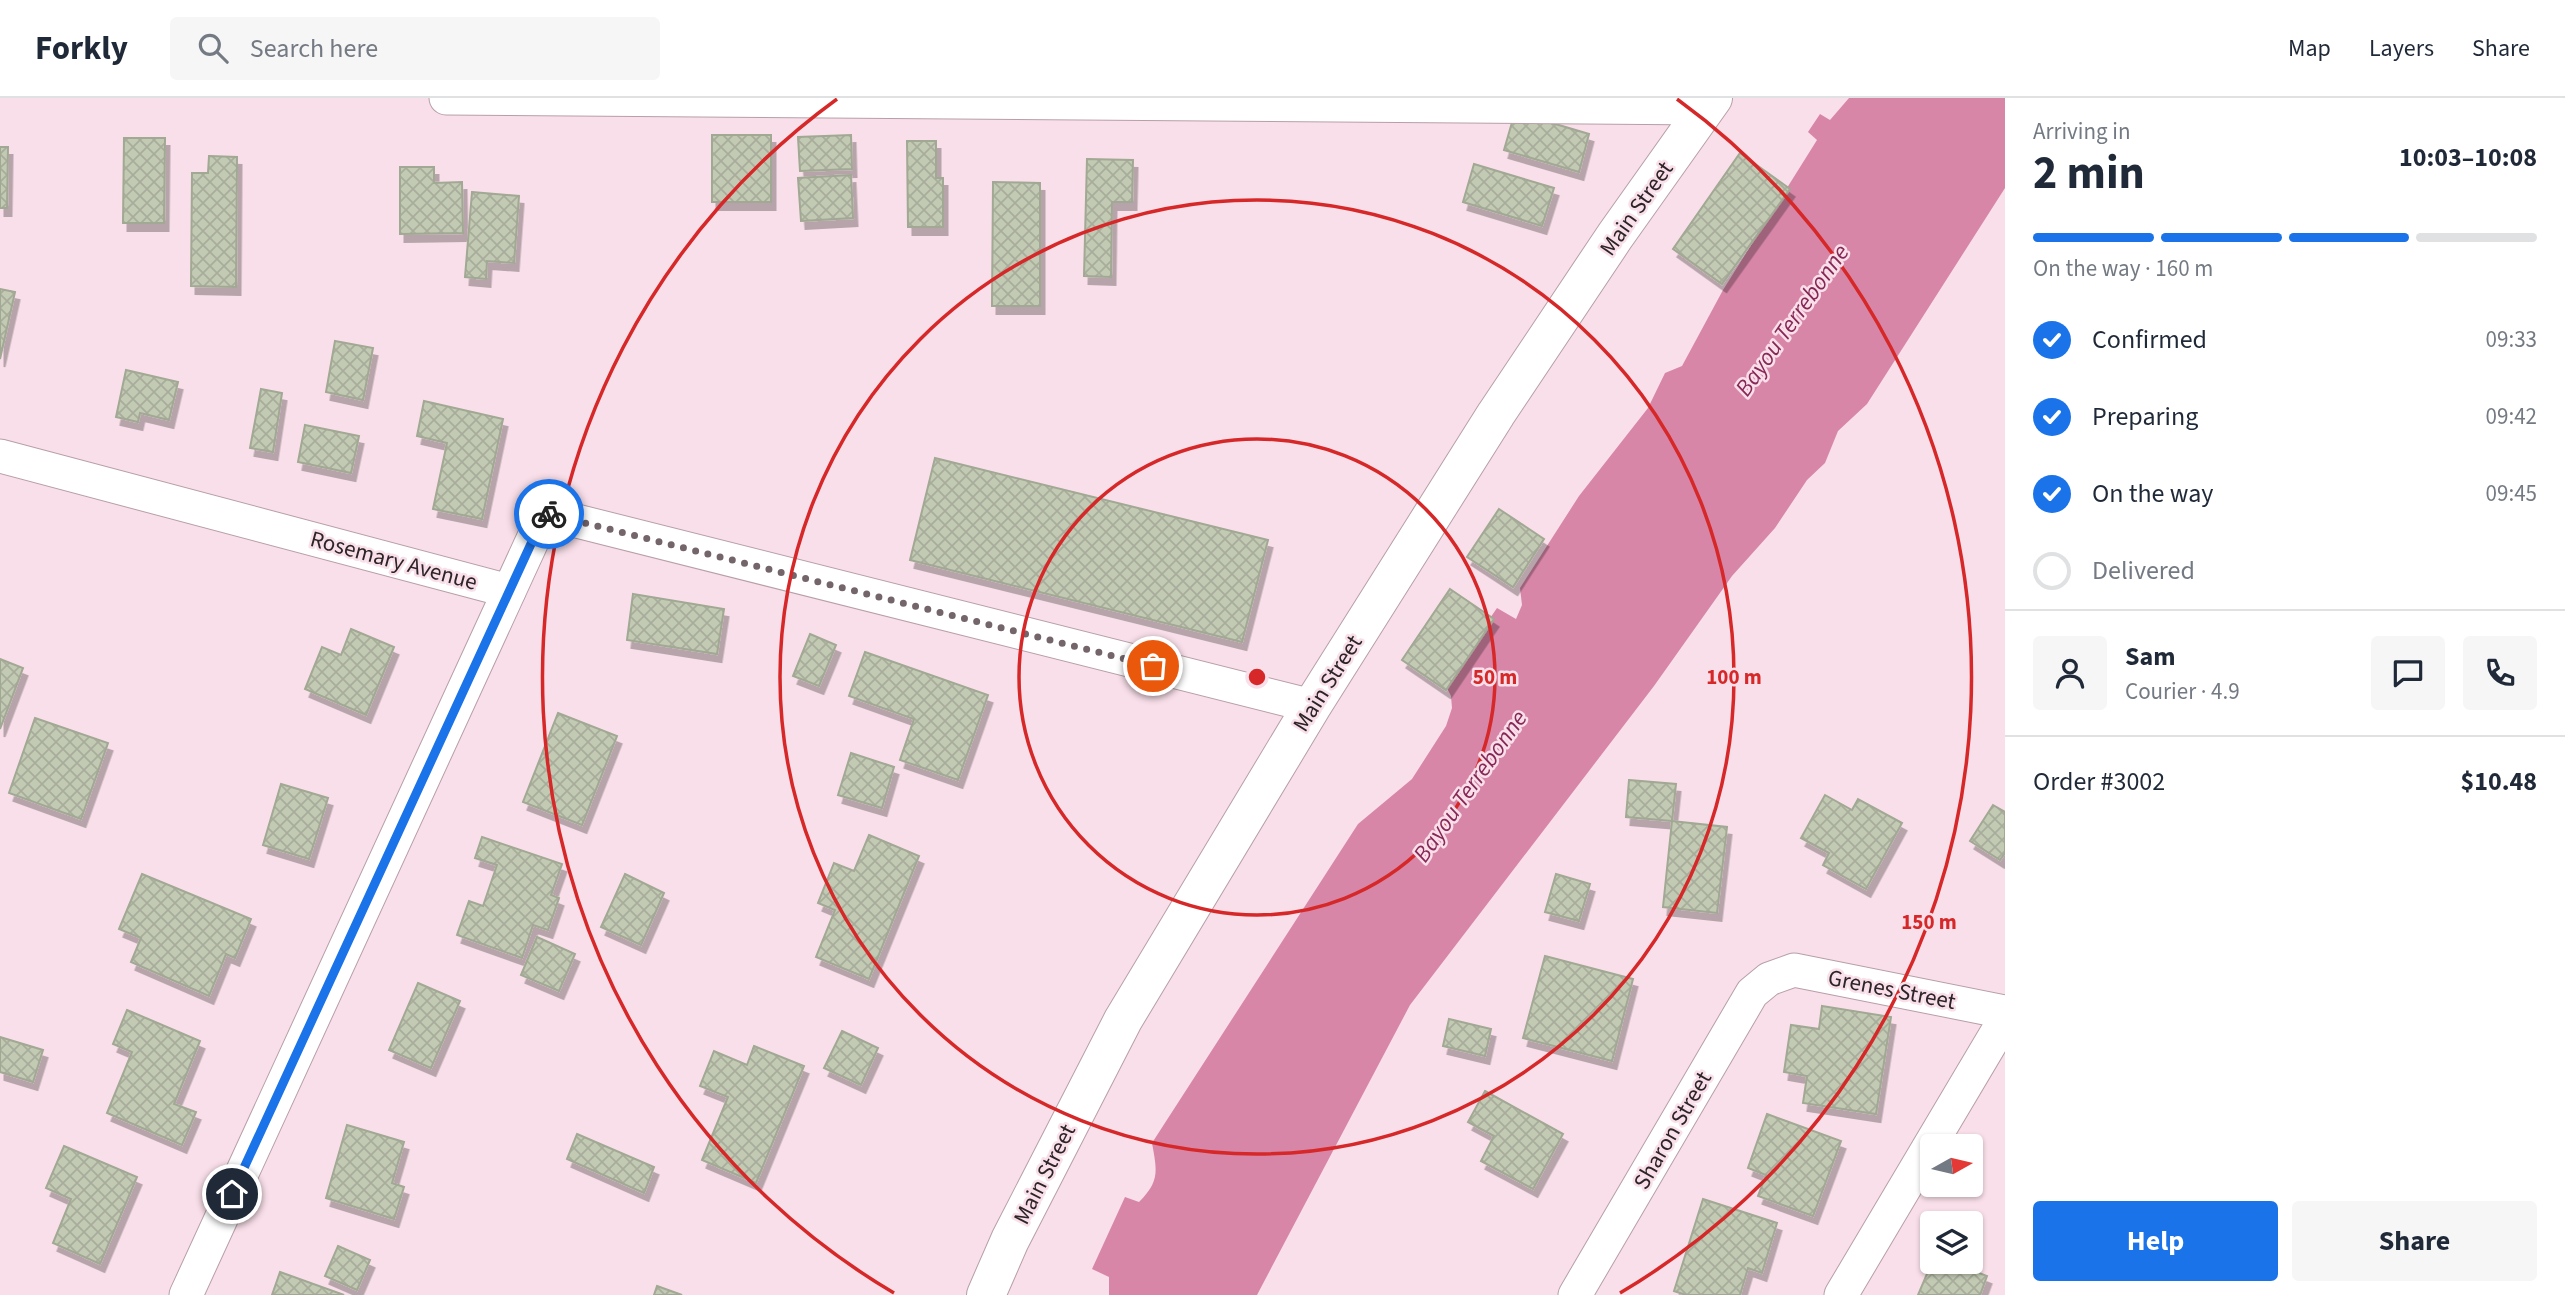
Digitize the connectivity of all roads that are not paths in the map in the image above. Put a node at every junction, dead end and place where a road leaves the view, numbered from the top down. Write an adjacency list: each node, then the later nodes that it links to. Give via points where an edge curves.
1 (446, 98): 2 (street)
2 (1710, 103): 5 (main road, Main Street, via 1496,414)
3 (0, 456): 4 (street, Rosemary Avenue)
4 (509, 591): 5 (street, Rosemary Avenue, via 545,513); 9 (street)
5 (1312, 706): 10 (main road, Main Street, via 1123,1020)
6 (1780, 975): 7 (street, Grenes Street, via 1794,970); 11 (street, Sharon Street, via 1752,993)
7 (2005, 1012)
8 (2005, 1019): 12 (street)
9 (186, 1295)
10 (986, 1295)
11 (1575, 1295)
12 (1841, 1295)

